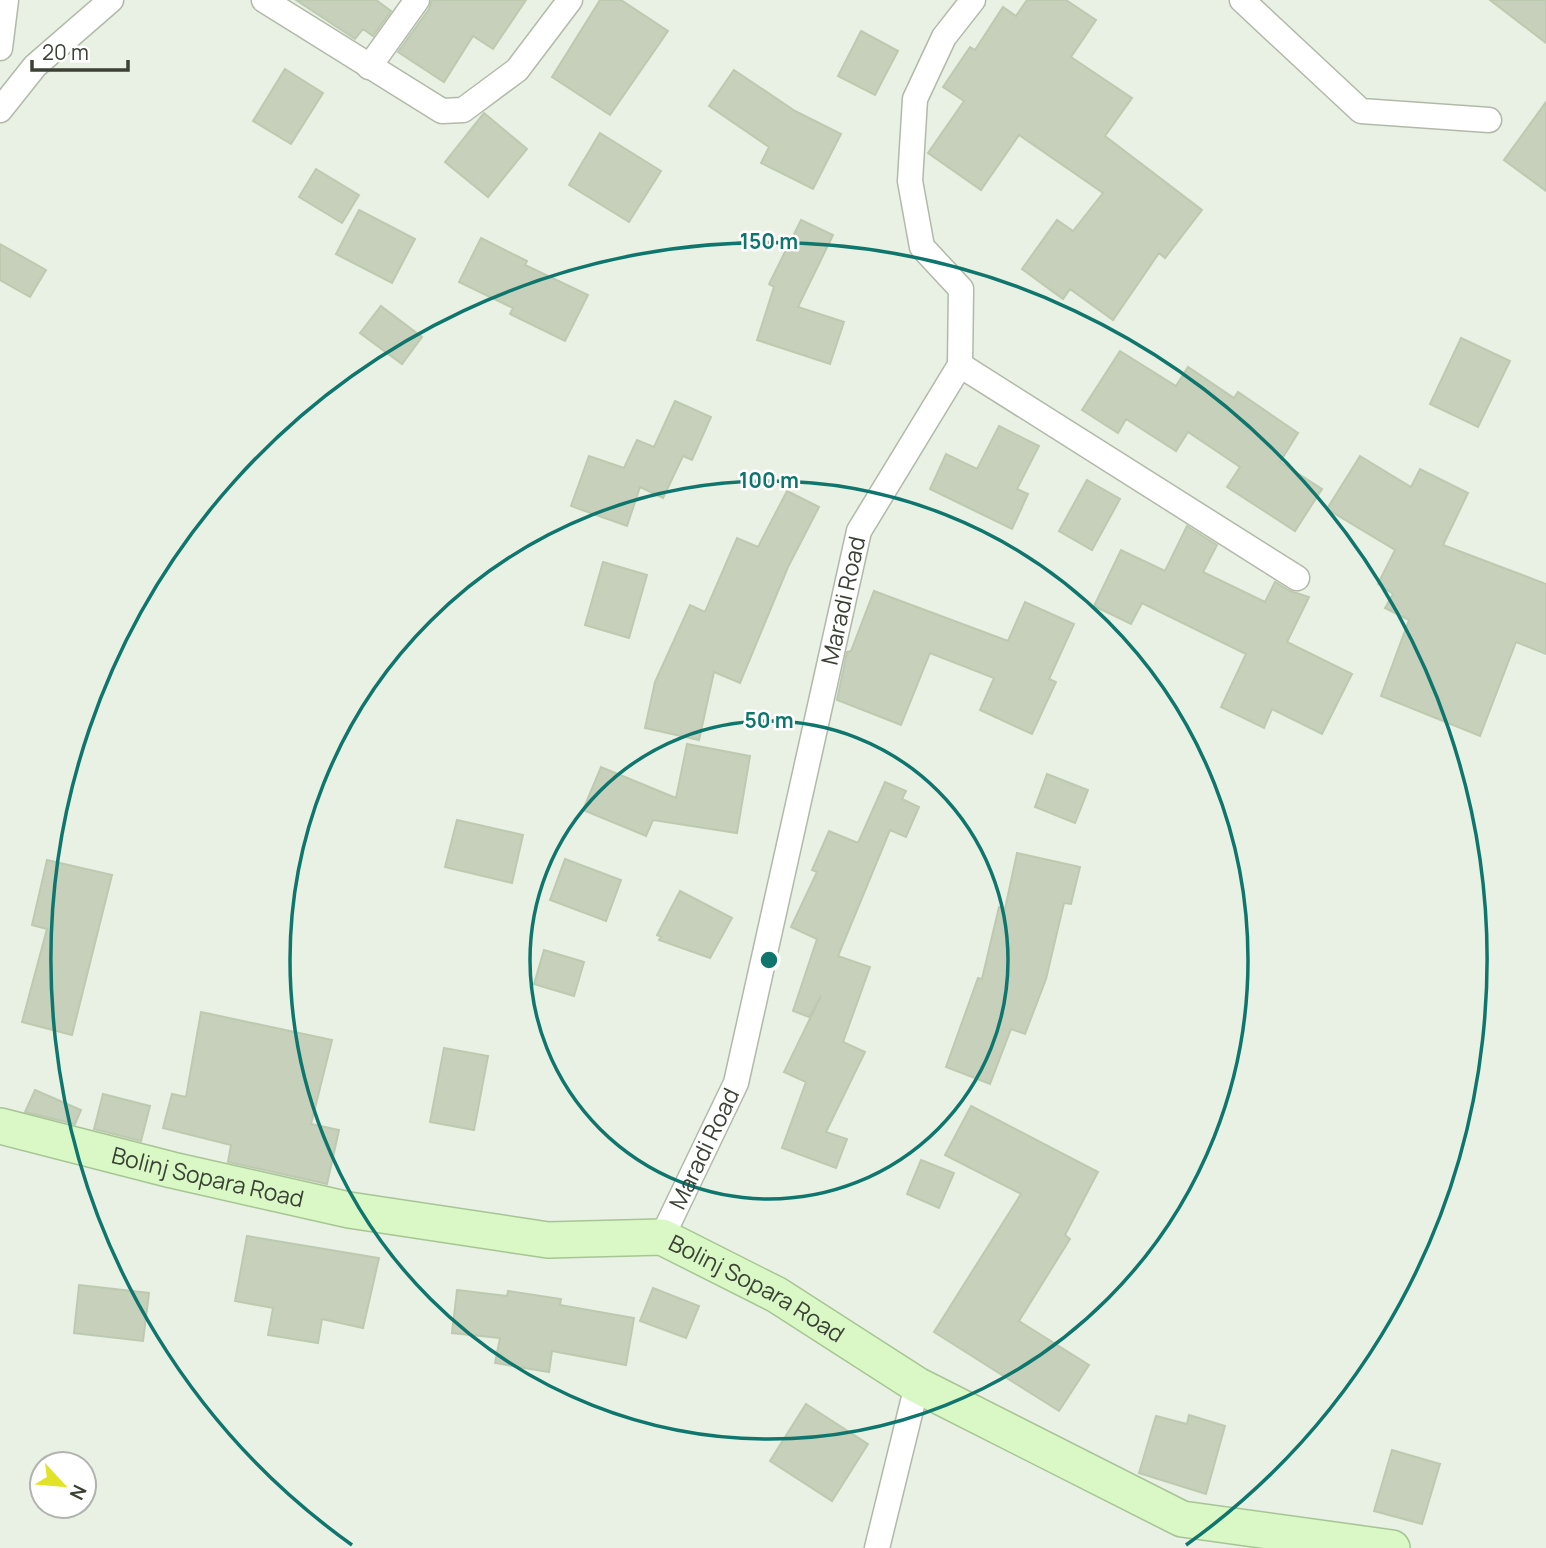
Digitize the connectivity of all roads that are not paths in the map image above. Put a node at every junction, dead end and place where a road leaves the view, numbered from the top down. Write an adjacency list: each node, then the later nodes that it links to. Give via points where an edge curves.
1 (6, 0): 8 (street)
2 (111, 0): 10 (street, via 35,66)
3 (264, 0): 9 (street)
4 (417, 0): 9 (street)
5 (570, 0): 9 (street, via 517,70 463,110 442,111)
6 (973, 0): 12 (street, via 944,37 915,99 910,181 922,247 961,289)
7 (1242, 0): 11 (street, via 1360,111)
8 (0, 48)
9 (369, 66)
10 (0, 110)
11 (1489, 120)
12 (960, 365): 13 (street); 15 (street, Maradi Road, via 859,531 736,1083)
13 (1297, 578)
14 (0, 1126): 15 (main road, Bolinj Sopara Road, via 349,1210 548,1240)
15 (662, 1237): 16 (main road, Bolinj Sopara Road, via 777,1295)
16 (917, 1385): 17 (street); 18 (main road, Bolinj Sopara Road, via 1182,1519)
17 (877, 1548)
18 (1392, 1548)

